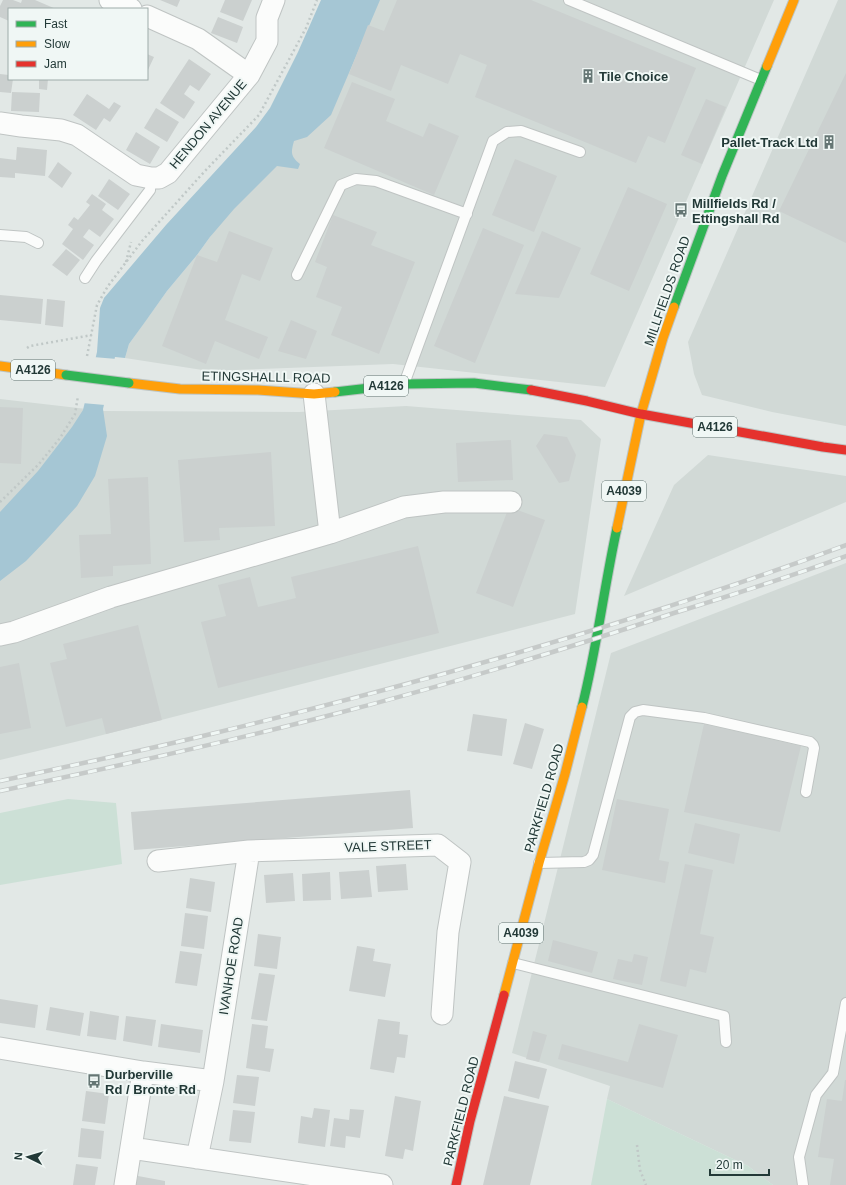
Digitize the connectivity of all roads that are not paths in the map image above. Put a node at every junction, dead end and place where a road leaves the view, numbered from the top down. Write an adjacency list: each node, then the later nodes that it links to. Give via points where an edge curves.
1 (110, 0): 5 (street)
2 (274, 0): 7 (street, HENDON AVENUE, via 267,18 267,41)
3 (569, 0): 8 (lane)
4 (794, 0): 8 (main road, MILLFIELDS ROAD / A4039)
5 (128, 8)
6 (148, 16): 7 (street, via 198,39)
7 (249, 75): 11 (street, HENDON AVENUE, via 168,173 159,178)
8 (761, 80): 20 (main road, MILLFIELDS ROAD / A4039, via 686,274)
9 (0, 123): 11 (street, via 61,130 77,135 136,174)
10 (580, 152): 12 (lane, via 520,131 507,132 493,141)
11 (151, 178): 16 (lane, via 150,190)
12 (467, 214): 15 (lane, via 376,181 356,179 341,185); 18 (lane)
13 (0, 235): 14 (lane, via 26,237)
14 (38, 243)
15 (296, 274)
16 (85, 278)
17 (0, 366): 19 (main road, ETINGSHALLL ROAD / A4126, bridge, via 180,389)
18 (404, 384): 19 (main road, ETINGSHALLL ROAD / A4126); 20 (main road, ETINGSHALLL ROAD / A4126, via 474,383 526,389)
19 (314, 394): 23 (street)
20 (640, 414): 21 (main road, A4126); 28 (main road, PARKFIELD ROAD / A4039, via 588,682)
21 (846, 450)
22 (511, 502): 23 (street, via 444,502 404,507)
23 (330, 533): 24 (street, via 111,597)
24 (0, 635)
25 (806, 792): 28 (lane, via 814,748 810,742 704,718 643,710 635,712 630,717 593,855 584,862)
26 (250, 851): 27 (street, VALE STREET); 31 (street, VALE STREET, via 438,845 460,862 448,932); 35 (street, IVANHOE ROAD)
27 (158, 861)
28 (539, 863): 29 (main road, PARKFIELD ROAD / A4039)
29 (513, 962): 32 (lane, via 724,1016); 40 (main road, PARKFIELD ROAD / A4039, via 470,1121)
30 (846, 1003): 41 (lane, via 833,1073 816,1095 798,1157)
31 (442, 1014)
32 (726, 1042)
33 (0, 1048): 34 (street)
34 (144, 1072): 35 (street); 36 (street)
35 (213, 1081): 37 (street, IVANHOE ROAD)
36 (131, 1148): 37 (street); 38 (street)
37 (197, 1158): 39 (street)
38 (126, 1185)
39 (382, 1185)
40 (456, 1185)
41 (803, 1185)

